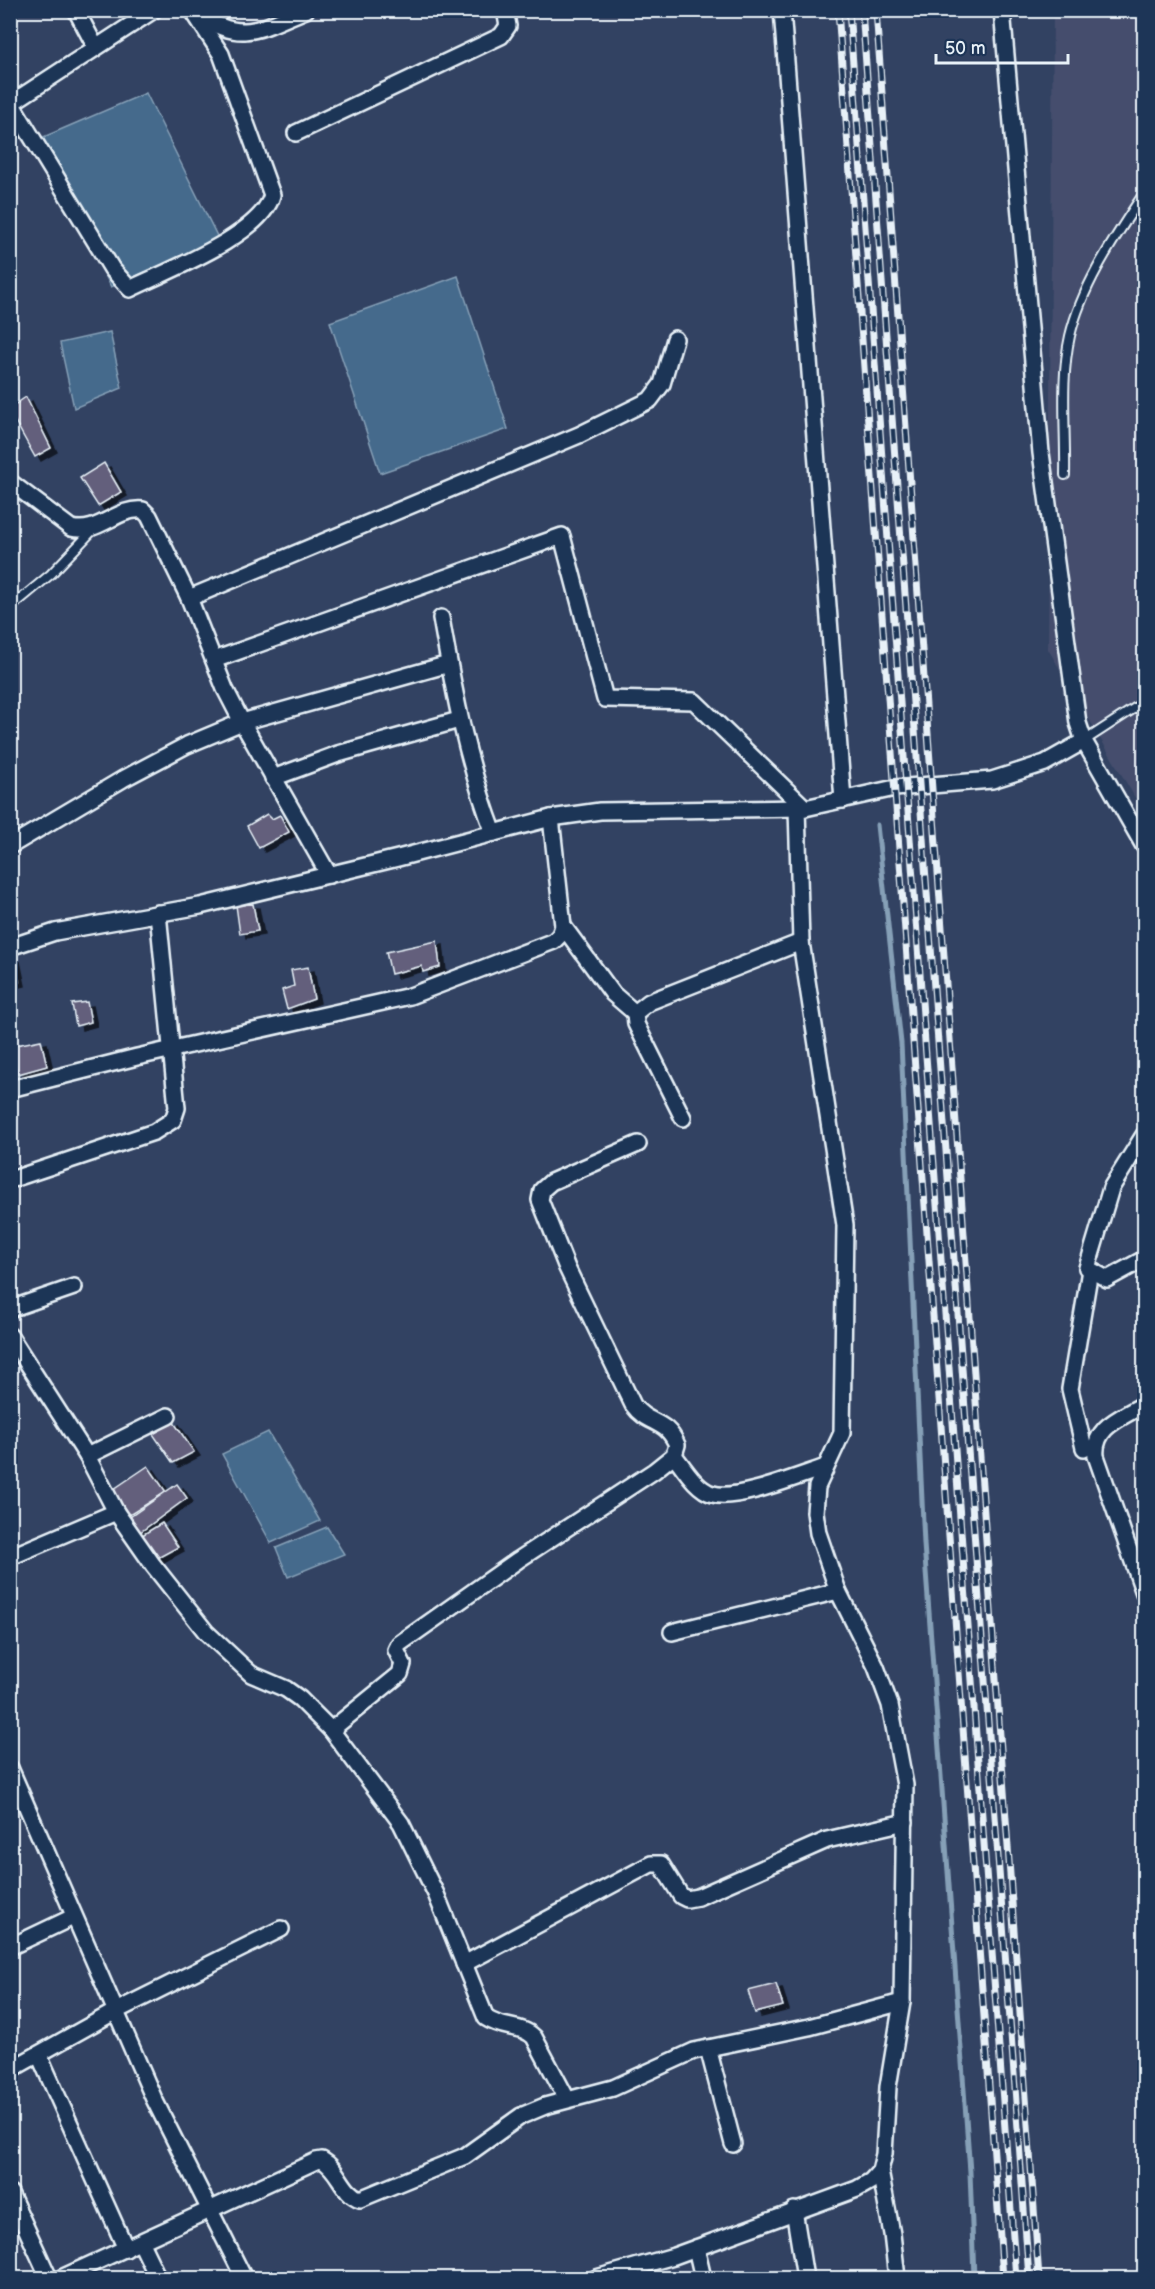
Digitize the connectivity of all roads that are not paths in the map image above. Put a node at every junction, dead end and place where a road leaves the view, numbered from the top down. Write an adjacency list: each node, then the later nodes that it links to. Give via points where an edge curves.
1 (76, 10): 8 (street)
2 (153, 10): 8 (street)
3 (306, 10): 7 (street, via 257,28 233,32)
4 (505, 10): 10 (street, via 508,26 501,36)
5 (782, 10): 26 (street)
6 (1002, 10): 24 (street, via 1041,453 1078,723)
7 (193, 11): 9 (street, via 221,54 272,195 262,215 231,239 130,290 112,268)
8 (95, 46): 9 (street)
9 (11, 103)
10 (296, 133)
11 (1144, 193): 13 (lane, via 1084,298 1070,336)
12 (675, 339): 16 (street, via 662,384 650,400 579,435)
13 (1065, 475)
14 (10, 482): 15 (street, via 71,528)
15 (95, 528): 16 (street, via 125,511 143,510); 17 (lane, via 51,574)
16 (189, 598): 19 (street)
17 (10, 608)
18 (441, 618): 20 (street)
19 (214, 660): 23 (street); 27 (street, via 562,536 605,699 694,700)
20 (449, 664): 22 (street); 23 (street)
21 (1144, 702): 24 (lane)
22 (459, 720): 25 (street, via 338,754); 29 (street, via 476,789)
23 (242, 722): 25 (street); 30 (street, via 123,779)
24 (1084, 741): 26 (street, via 1045,763 992,780 895,788); 31 (street)
25 (273, 778): 32 (street)
26 (843, 800): 27 (street)
27 (801, 808): 28 (street, via 600,811); 35 (street)
28 (551, 818): 29 (street); 34 (street)
29 (494, 833): 32 (street)
30 (10, 846)
31 (1144, 846)
32 (329, 875): 33 (street)
33 (159, 913): 36 (street, via 55,932); 38 (street)
34 (563, 926): 37 (street, via 614,994); 38 (street, via 554,941 410,996)
35 (801, 942): 37 (street, via 649,1002); 54 (street, via 845,1225 842,1433)
36 (10, 947)
37 (635, 1013): 40 (street, via 636,1024)
38 (173, 1049): 39 (street); 43 (street, via 177,1108 165,1126)
39 (10, 1089)
40 (683, 1118)
41 (1144, 1135): 45 (street, via 1111,1188 1087,1268)
42 (638, 1144): 52 (street, via 551,1182 542,1190 540,1200 567,1268 633,1405 642,1416 658,1421 673,1435 678,1445)
43 (10, 1180)
44 (1144, 1259): 45 (street, via 1107,1279)
45 (1090, 1270): 51 (street, via 1070,1389)
46 (74, 1287): 47 (street)
47 (10, 1309)
48 (10, 1336): 53 (street)
49 (1144, 1404): 57 (street, via 1099,1433 1095,1445)
50 (168, 1416): 53 (street)
51 (1084, 1448)
52 (674, 1455): 54 (street, via 698,1485 711,1494 734,1496); 60 (street, via 399,1644 396,1650 402,1664 400,1674)
53 (87, 1456): 55 (street)
54 (826, 1467): 58 (street, via 817,1487 815,1512)
55 (116, 1512): 56 (street); 60 (street, via 177,1597 232,1659 251,1674 286,1689)
56 (10, 1557)
57 (1144, 1590)
58 (838, 1591): 59 (street); 62 (street, via 876,1667 890,1705 905,1785)
59 (672, 1632)
60 (331, 1730): 66 (street, via 401,1823)
61 (12, 1774): 63 (street)
62 (904, 1822): 66 (street, via 827,1840 687,1899 681,1896 661,1864 651,1864); 67 (street)
63 (73, 1917): 65 (street); 68 (street)
64 (281, 1929): 68 (street)
65 (10, 1947)
66 (464, 1964): 72 (street, via 486,2018 498,2026 526,2030 534,2037)
67 (902, 2002): 69 (street); 74 (street)
68 (114, 2012): 70 (street); 77 (street)
69 (708, 2048): 72 (street, via 613,2088); 73 (street)
70 (39, 2055): 71 (street); 79 (street)
71 (10, 2070)
72 (567, 2099): 77 (street, via 521,2116 465,2156 360,2199 352,2196 322,2160)
73 (733, 2144)
74 (879, 2170): 76 (street, via 871,2181 857,2189); 89 (street)
75 (10, 2193): 78 (street)
76 (794, 2210): 80 (street); 88 (street)
77 (210, 2211): 79 (street); 85 (street)
78 (14, 2213): 82 (street)
79 (134, 2246): 81 (street); 84 (street)
80 (696, 2248): 86 (street); 87 (street)
81 (84, 2274): 83 (street)
82 (49, 2278)
83 (61, 2278)
84 (158, 2278)
85 (244, 2278)
86 (596, 2278)
87 (703, 2278)
88 (805, 2278)
89 (897, 2278)

